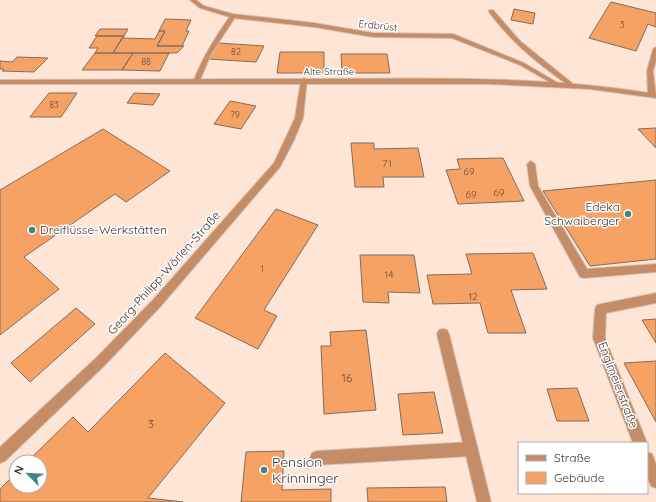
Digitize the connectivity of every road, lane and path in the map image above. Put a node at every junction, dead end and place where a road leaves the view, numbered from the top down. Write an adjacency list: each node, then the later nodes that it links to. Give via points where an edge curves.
1 (193, 0): 3 (street, Erdbrüst, via 202,7)
2 (491, 11): 9 (street, via 518,44)
3 (233, 16): 5 (street, via 216,40); 8 (street, Erdbrüst, via 373,35 453,36 522,64)
4 (656, 49): 10 (street, via 650,71)
5 (197, 80): 6 (street, Alte Straße); 7 (street, Alte Straße)
6 (304, 80): 8 (street, Alte Straße); 17 (street, Georg-Philipp-Wörlen-Straße, via 299,118 290,140 276,165 252,195 156,304 105,357)
7 (0, 82)
8 (555, 83): 9 (street, Alte Straße)
9 (570, 84): 10 (street, Alte Straße)
10 (654, 95)
11 (531, 164): 12 (street, via 534,186 584,274)
12 (656, 268)
13 (656, 298): 15 (street, Englmeierstraße, via 601,309 599,338)
14 (443, 334): 16 (street)
15 (640, 442)
16 (471, 449): 18 (street); 21 (street)
17 (0, 456)
18 (317, 458)
19 (648, 461): 20 (street)
20 (656, 481)
21 (484, 502)

